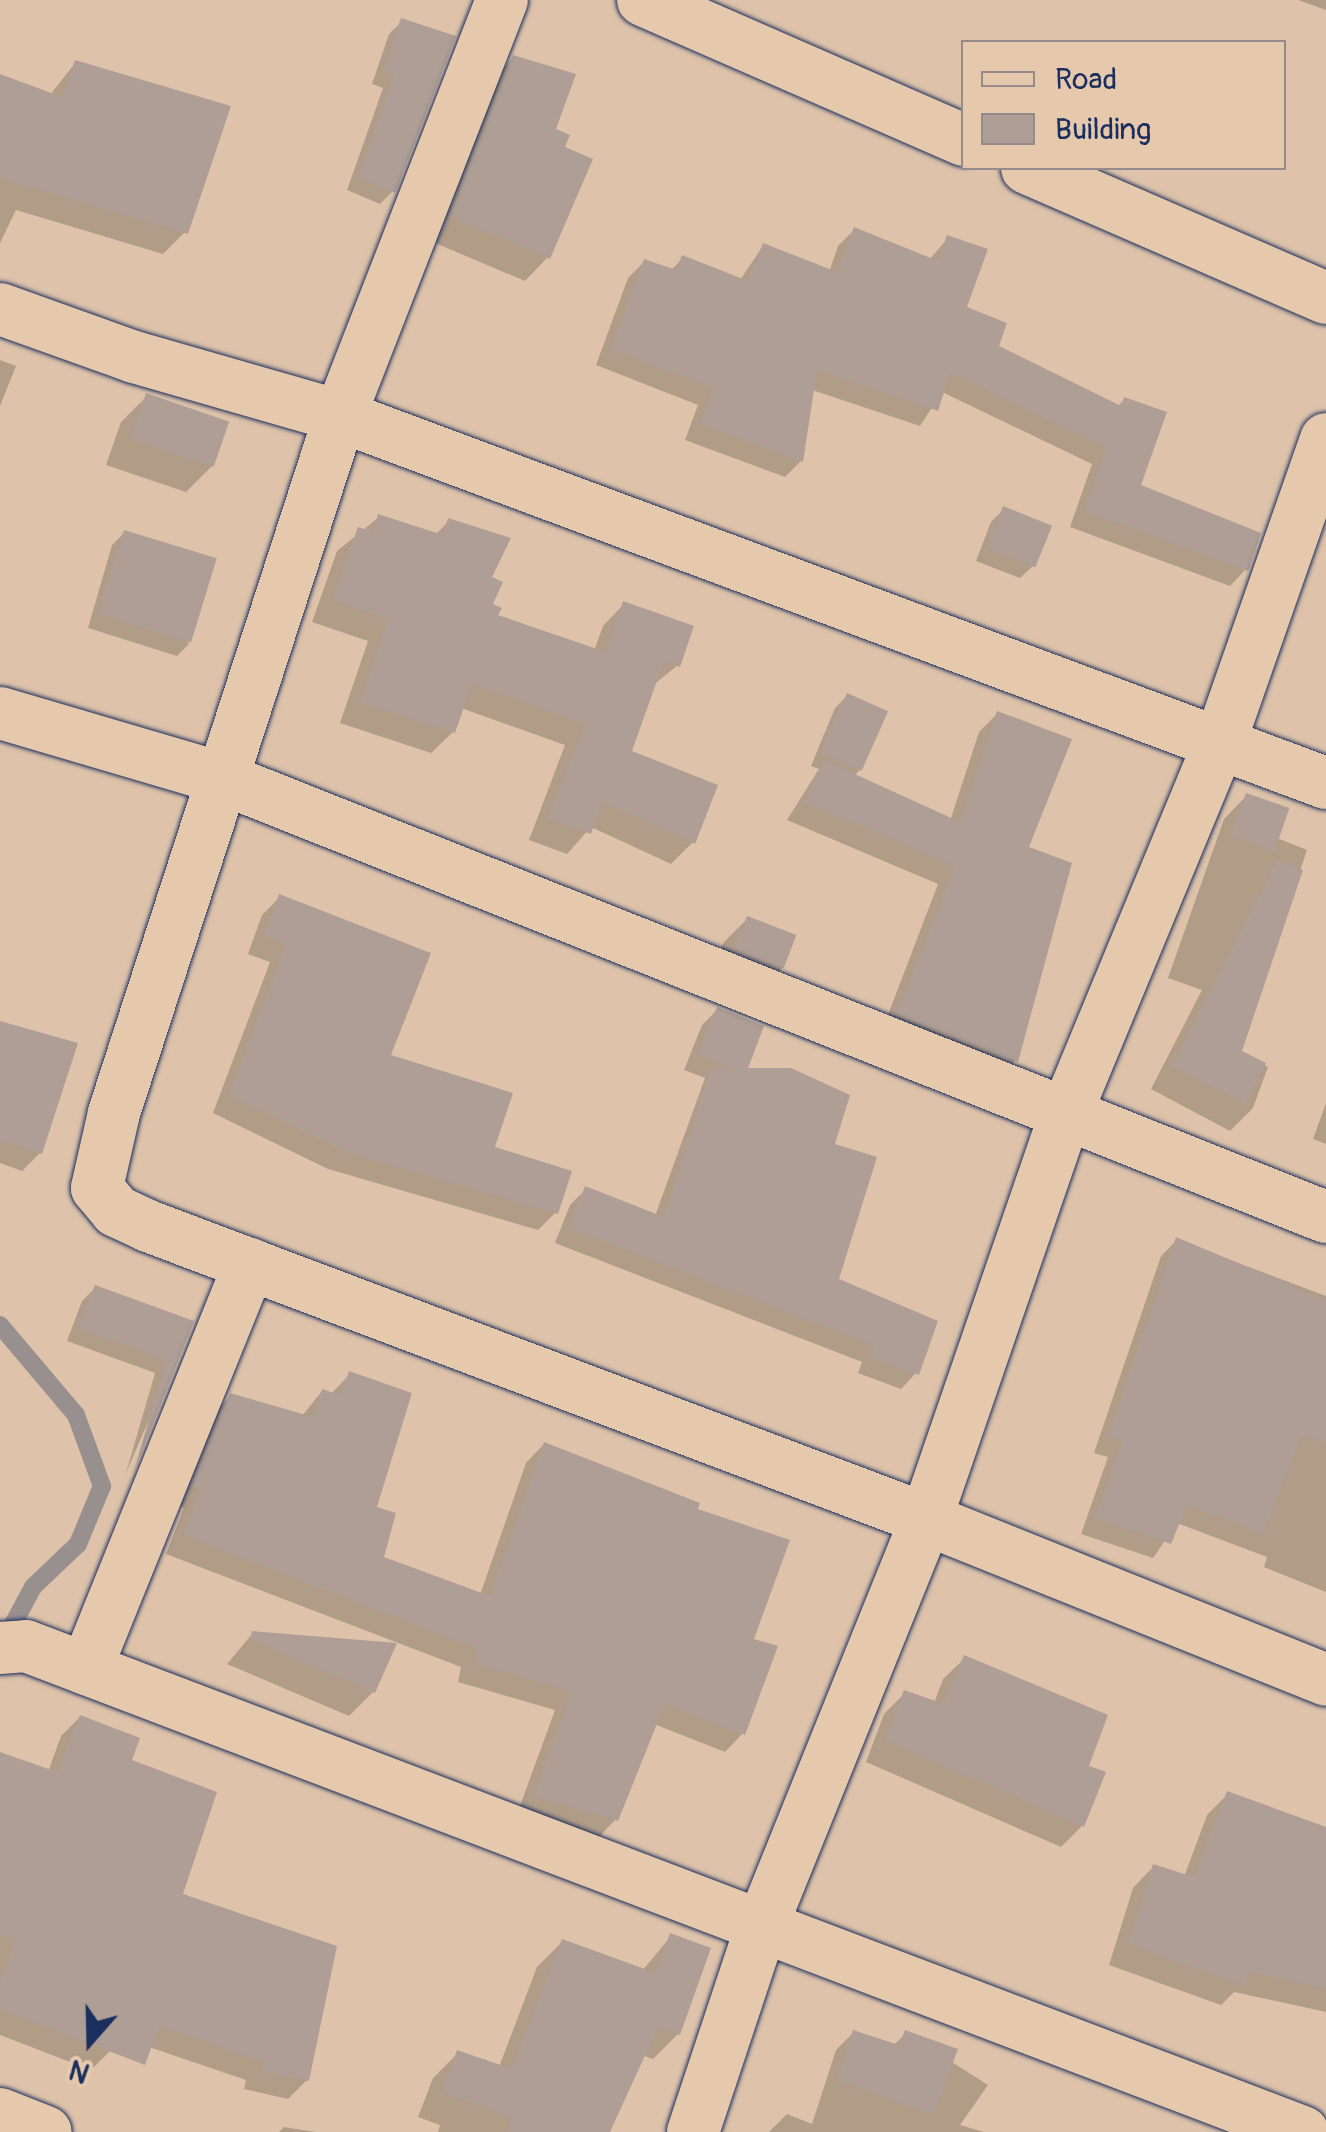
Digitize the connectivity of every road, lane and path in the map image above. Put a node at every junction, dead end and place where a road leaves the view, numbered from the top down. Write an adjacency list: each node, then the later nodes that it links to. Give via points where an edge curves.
1 (502, 0): 7 (street)
2 (642, 0): 3 (street)
3 (961, 139)
4 (1032, 170): 5 (street)
5 (1326, 298)
6 (0, 309): 7 (street, via 134,357)
7 (340, 416): 10 (street); 11 (street)
8 (1326, 439): 10 (street)
9 (0, 713): 11 (street)
10 (1220, 742): 12 (street); 13 (street)
11 (221, 778): 13 (street); 15 (street, via 106,1140 97,1188 116,1210)
12 (1326, 783)
13 (1065, 1116): 14 (street); 16 (street)
14 (1326, 1217)
15 (250, 1264): 16 (street); 18 (street)
16 (926, 1519): 19 (street); 20 (street)
17 (13, 1647): 18 (street)
18 (86, 1669): 20 (street)
19 (1326, 1680)
20 (762, 1928): 23 (street); 24 (street)
21 (0, 2114): 22 (street)
22 (46, 2132)
23 (693, 2132)
24 (1303, 2132)

